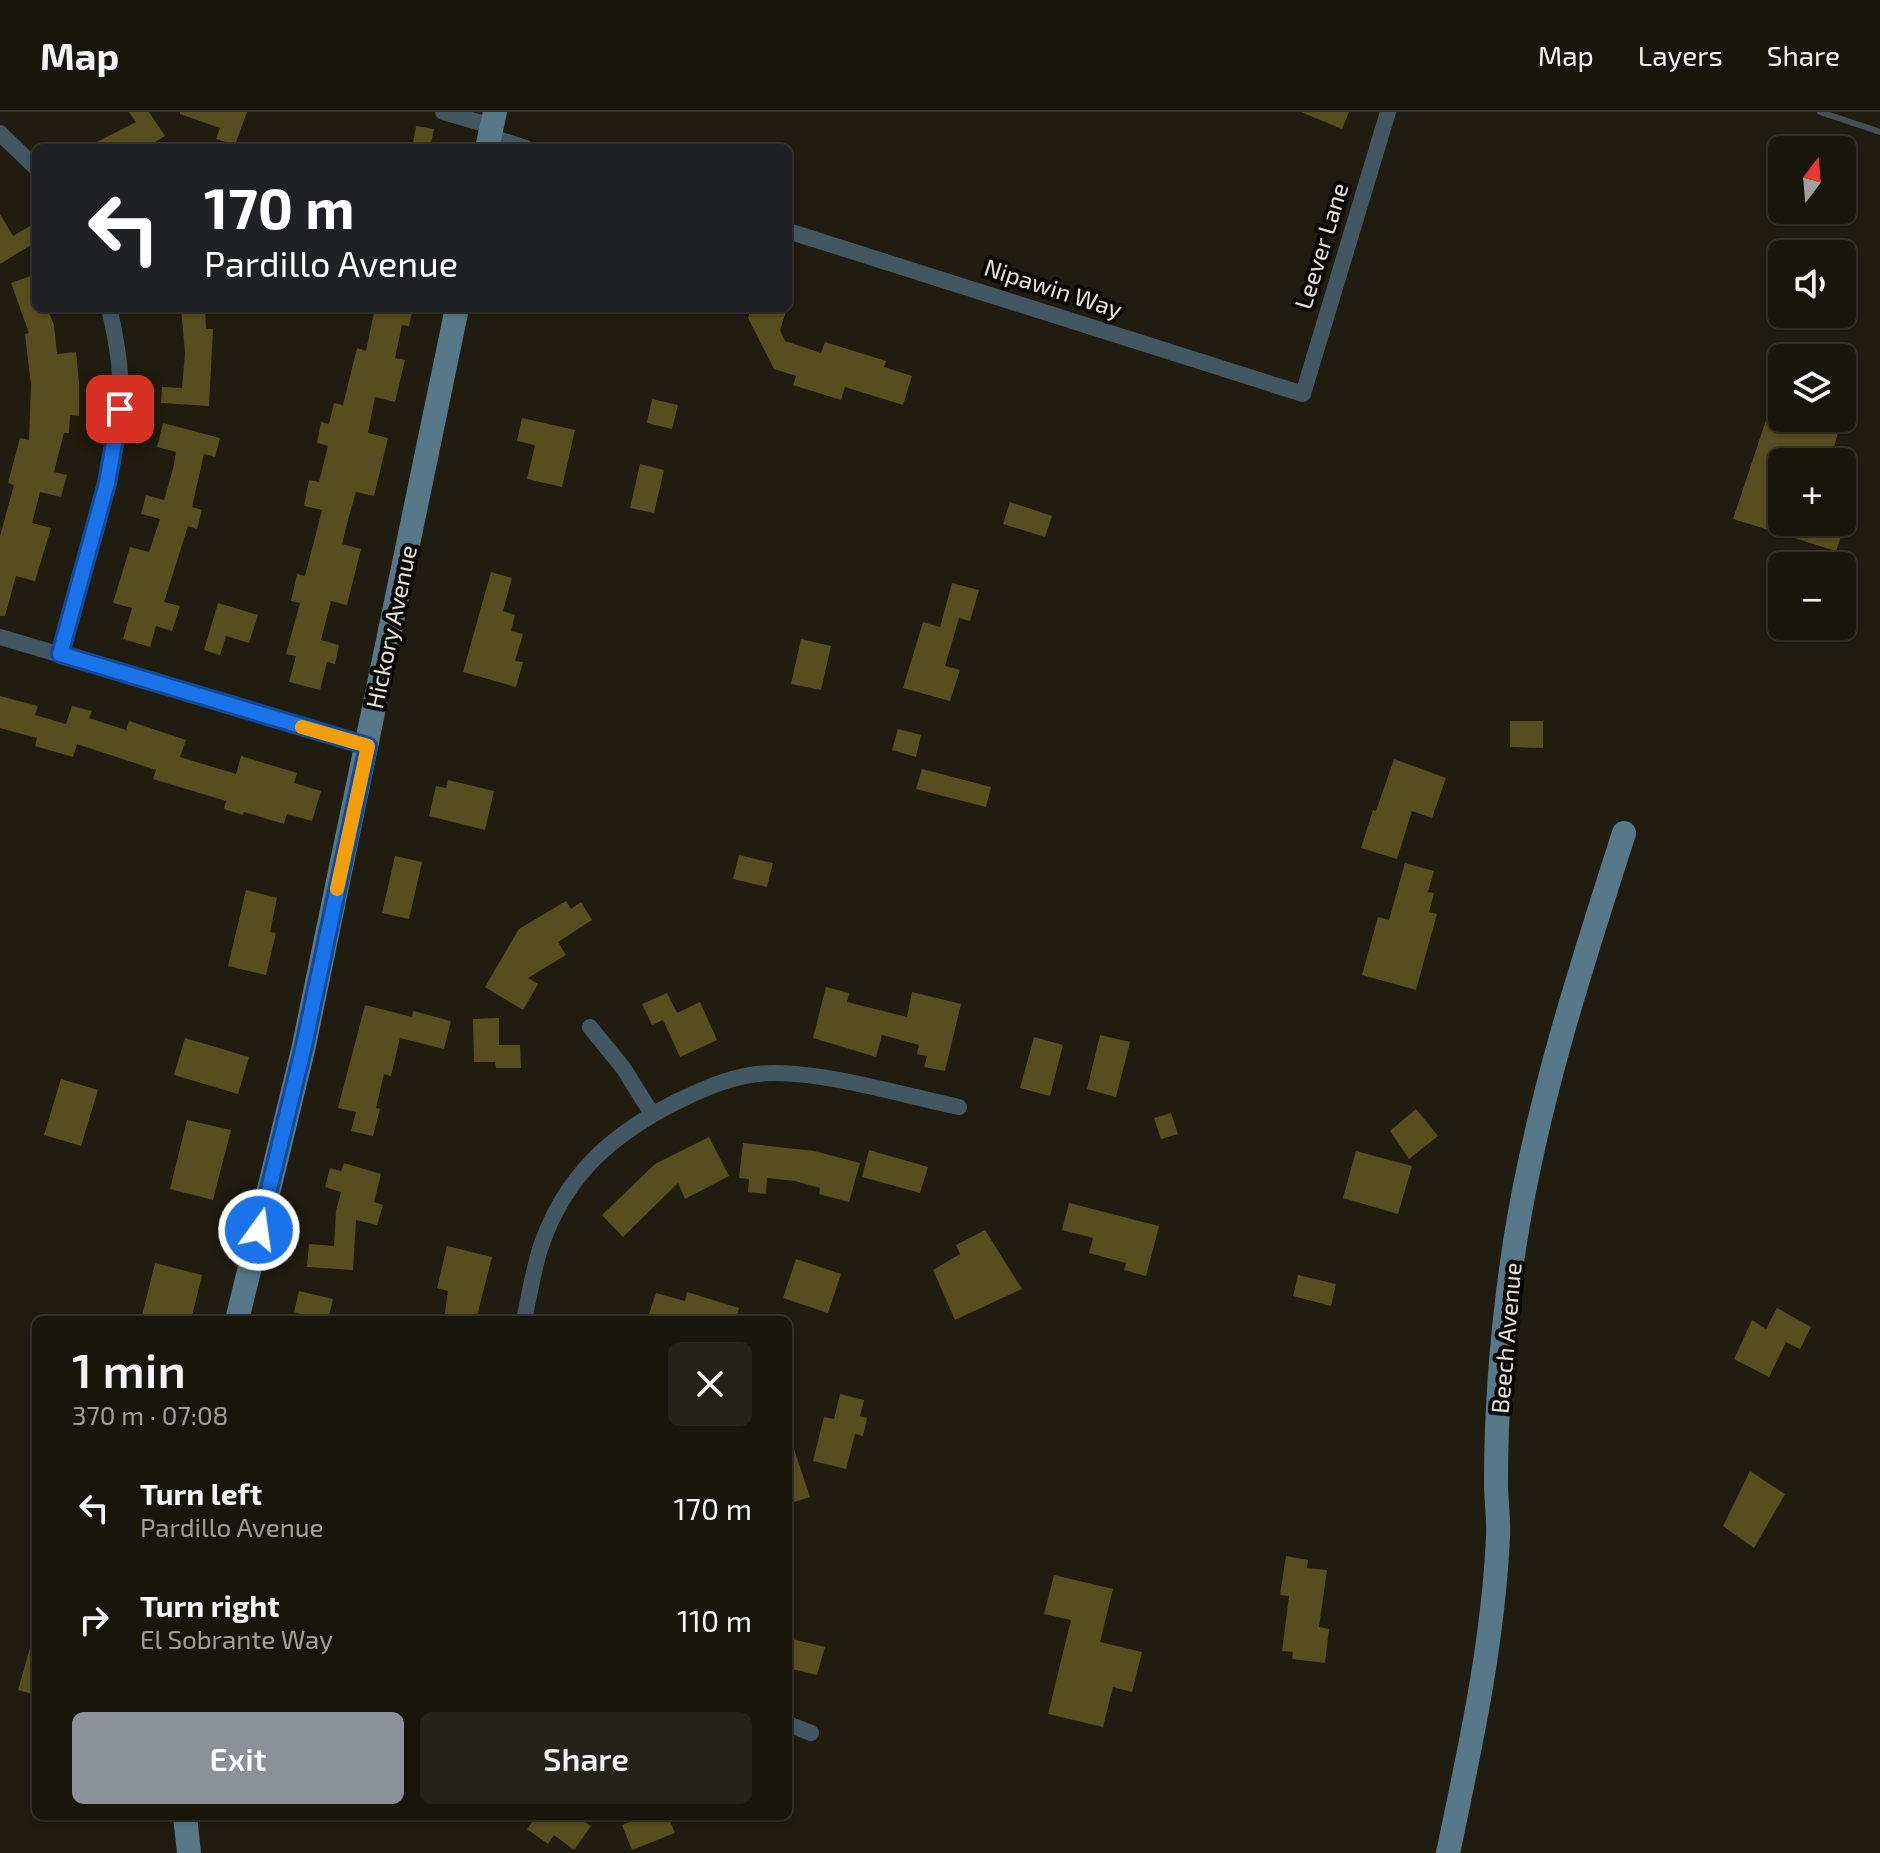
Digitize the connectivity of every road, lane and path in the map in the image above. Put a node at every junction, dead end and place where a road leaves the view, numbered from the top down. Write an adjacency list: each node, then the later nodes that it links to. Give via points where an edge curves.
1 (443, 112): 3 (street)
2 (1388, 112): 10 (street, Leever Lane)
3 (491, 131): 5 (street)
4 (1, 138): 6 (street)
5 (518, 144)
6 (32, 165)
7 (792, 232): 10 (street, Nipawin Way)
8 (110, 312): 12 (street, via 120,382 118,421 107,483)
9 (456, 312): 13 (street, Hickory Avenue)
10 (1303, 394)
11 (0, 637): 12 (street)
12 (60, 654): 13 (street)
13 (368, 746): 18 (street, Hickory Avenue, via 303,1050)
14 (1624, 833): 24 (street, Beech Avenue, via 1566,1016 1515,1243 1501,1393 1499,1534 1489,1645)
15 (590, 1027): 17 (street)
16 (959, 1107): 17 (street, via 803,1074 771,1073 722,1081)
17 (652, 1114): 19 (street, via 605,1147 564,1195 539,1252)
18 (238, 1316)
19 (525, 1316)
20 (792, 1726): 21 (street)
21 (811, 1733)
22 (185, 1820): 23 (street)
23 (189, 1853)
24 (1448, 1853)

